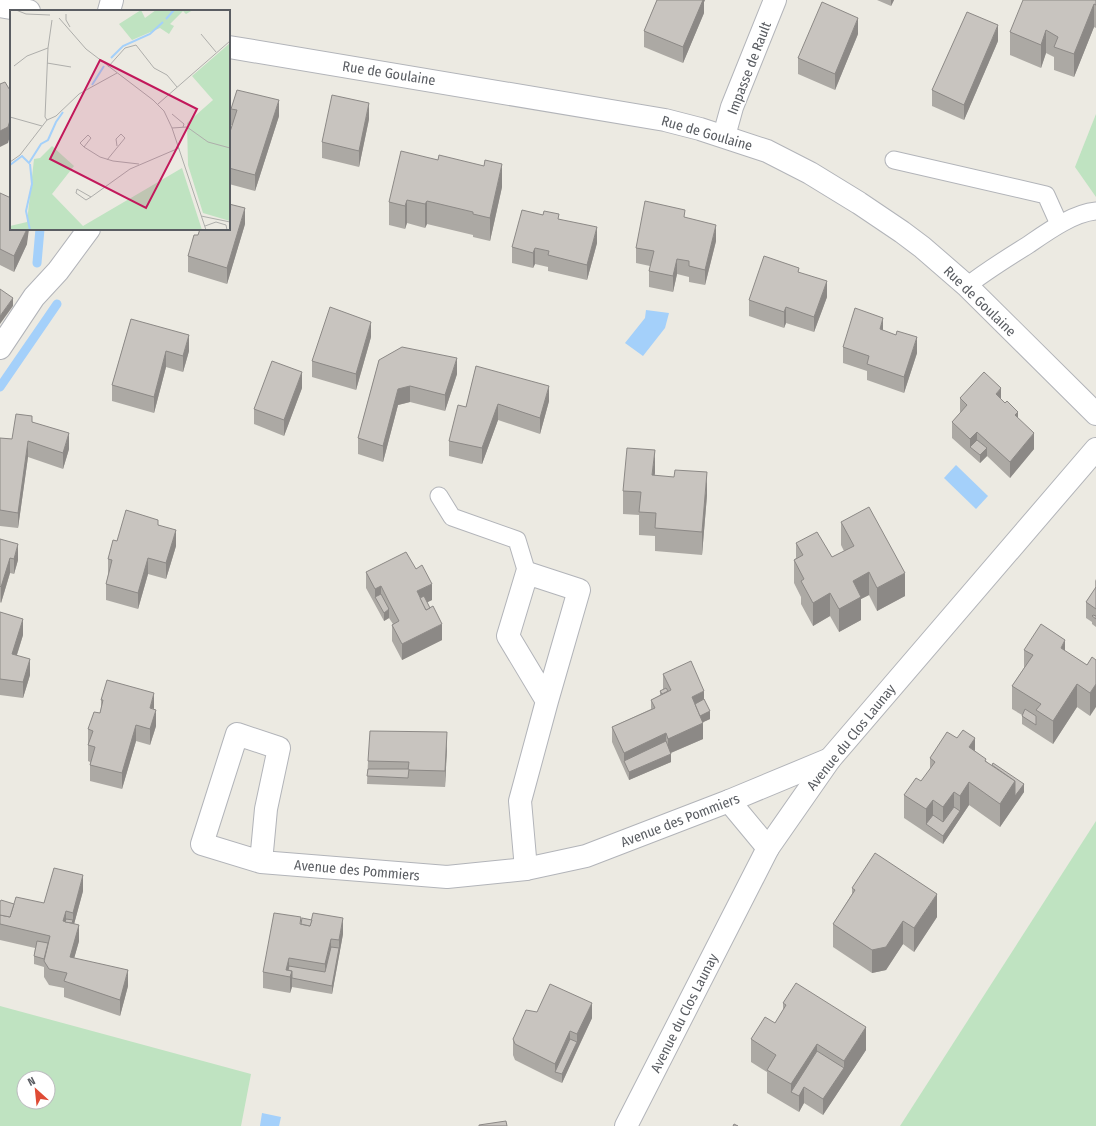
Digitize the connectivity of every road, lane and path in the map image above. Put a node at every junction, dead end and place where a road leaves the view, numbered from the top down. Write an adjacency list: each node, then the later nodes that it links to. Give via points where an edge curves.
1 (112, 0): 5 (street)
2 (775, 0): 7 (street, Impasse de Rault, via 732,107)
3 (0, 6): 4 (street)
4 (23, 10)
5 (109, 10)
6 (230, 47): 7 (street, Rue de Goulaine, via 665,120)
7 (724, 136): 12 (street, Rue de Goulaine, via 768,151 859,203 922,247)
8 (894, 160): 10 (lane, via 1046,196)
9 (1096, 211): 10 (lane)
10 (1059, 224): 12 (lane)
11 (88, 230): 13 (street, via 58,271 34,297)
12 (967, 286): 14 (street, Rue de Goulaine)
13 (0, 348)
14 (1096, 414)
15 (1096, 448): 19 (street, Avenue du Clos Launay)
16 (439, 496): 17 (lane, via 452,517 517,540)
17 (527, 573): 18 (street, via 508,636); 18 (street, via 579,590)
18 (547, 701): 23 (street, via 520,801)
19 (830, 759): 20 (street, Avenue des Pommiers); 21 (street, Avenue du Clos Launay)
20 (729, 801): 21 (street); 23 (street, Avenue des Pommiers, via 586,856)
21 (768, 848): 24 (street, Avenue du Clos Launay)
22 (261, 862): 22 (street, Avenue des Pommiers, via 202,844 237,734 279,748 266,809); 23 (street, Avenue des Pommiers, via 447,877)
23 (526, 868)
24 (626, 1126)

